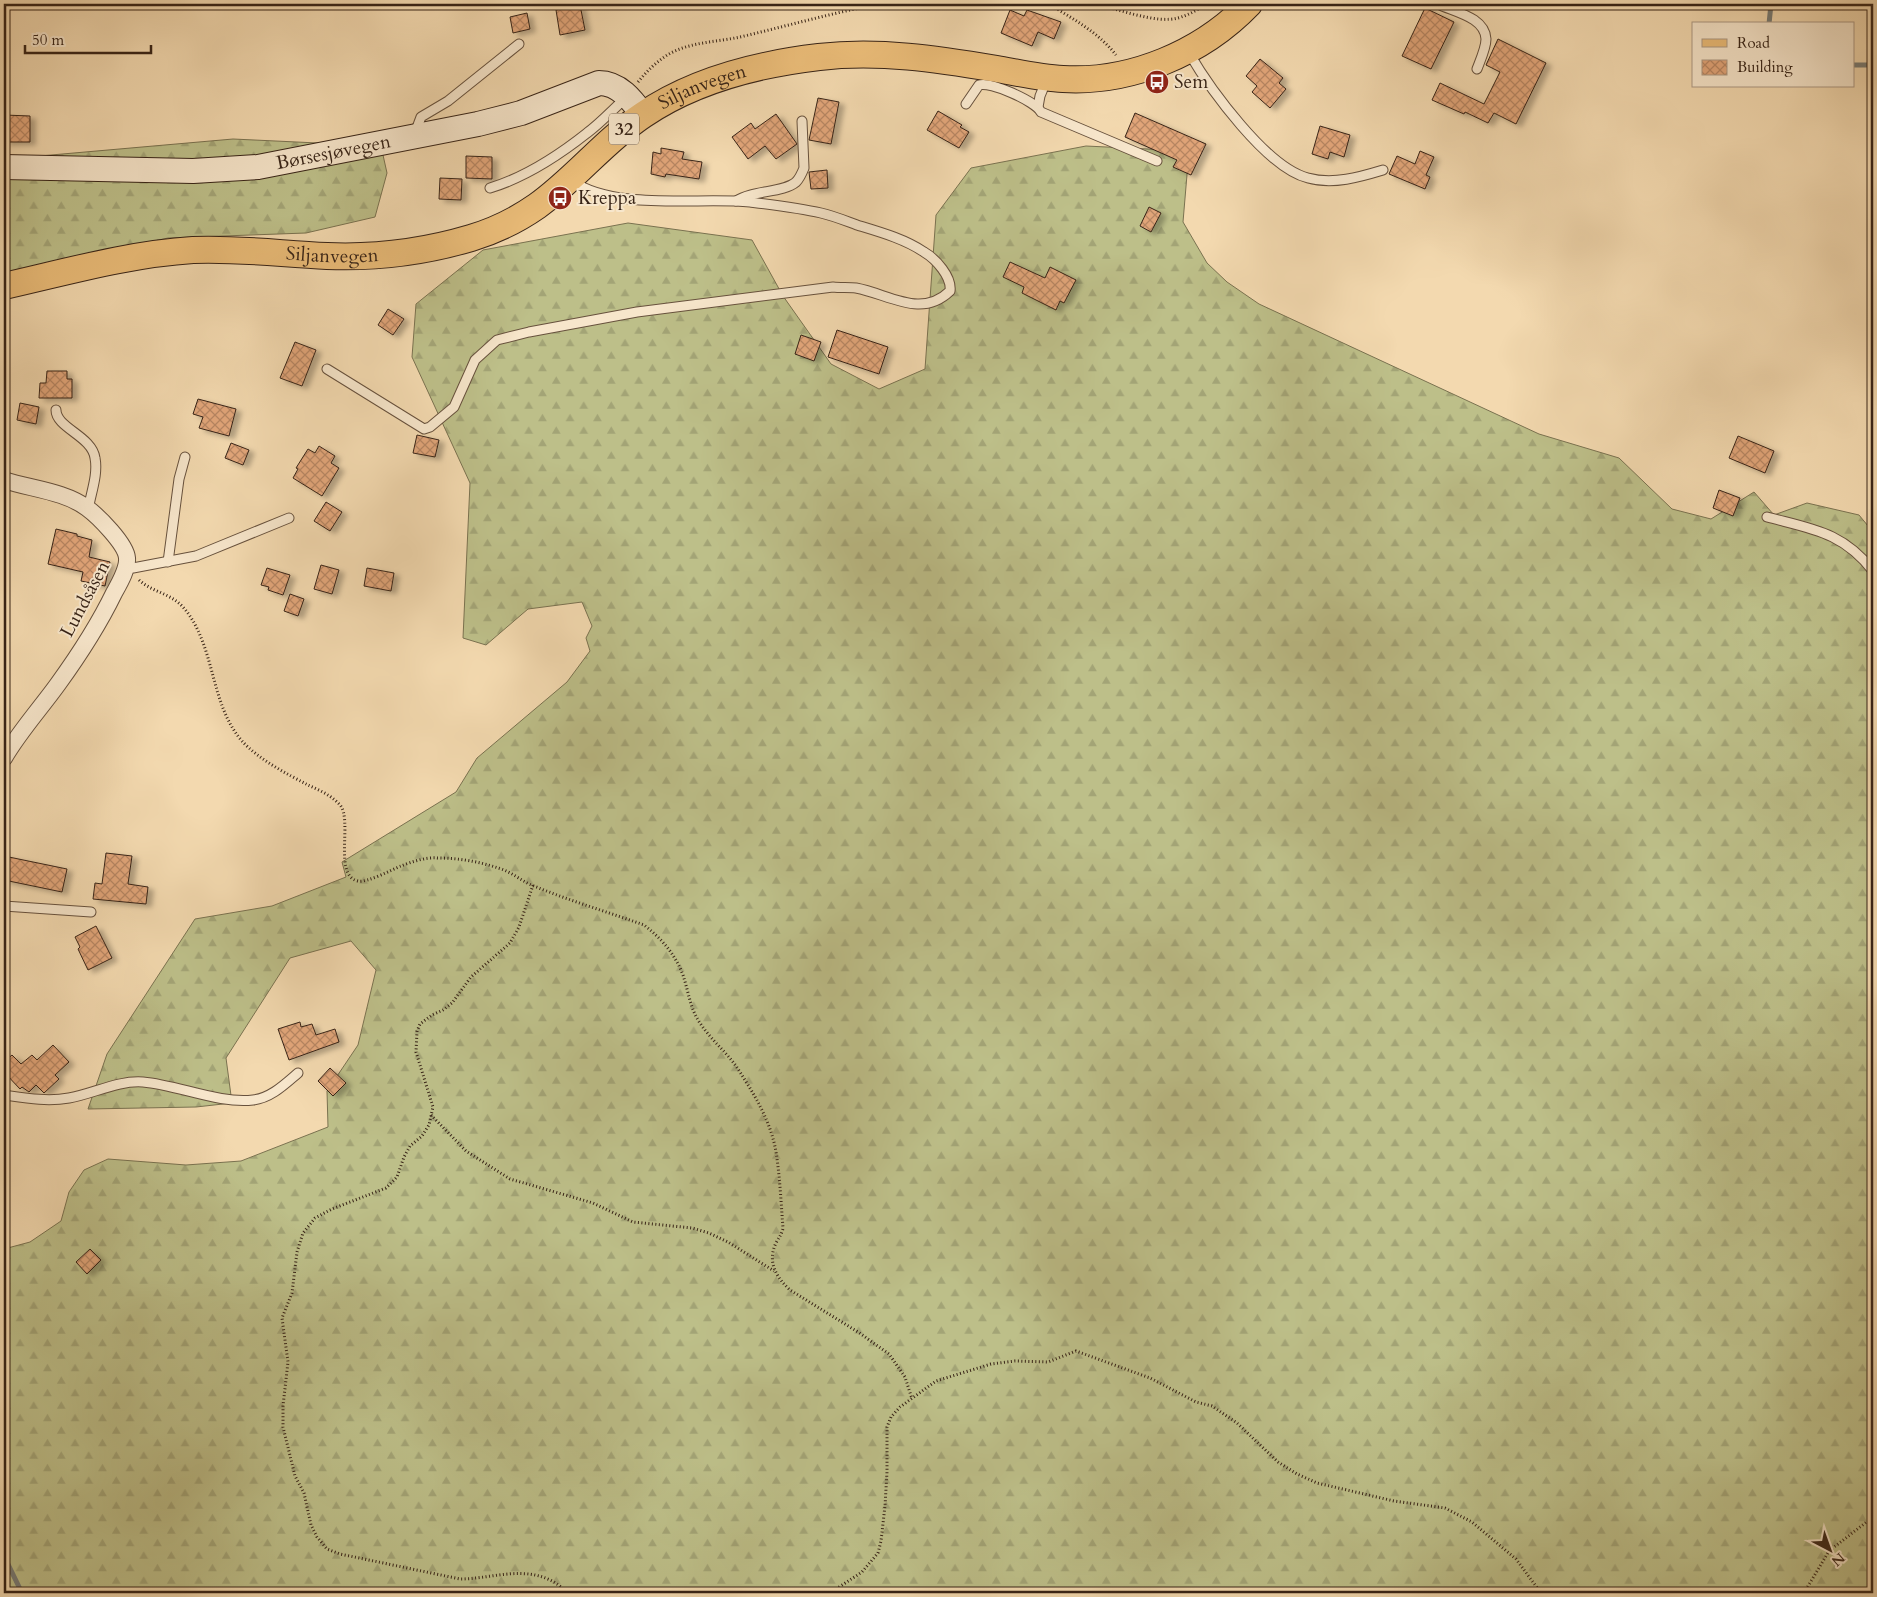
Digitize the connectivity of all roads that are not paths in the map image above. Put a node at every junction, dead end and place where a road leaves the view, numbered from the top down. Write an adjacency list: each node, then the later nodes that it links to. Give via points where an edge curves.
1 (1249, 4): 4 (main road, Siljanvegen / 32, via 1221,29)
2 (1438, 4): 5 (lane, via 1477,21 1483,30 1486,40)
3 (519, 44): 11 (lane, via 448,101 421,117)
4 (1188, 50): 6 (main road, Siljanvegen / 32, via 1158,64 1124,74 1082,79); 14 (lane, via 1212,87 1261,148 1296,174 1309,179 1332,180)
5 (1477, 69)
6 (1047, 77): 8 (main road, Siljanvegen / 32, via 899,55 841,55 786,62 718,79 673,97); 9 (lane)
7 (966, 104): 9 (lane, via 982,83)
8 (636, 106): 11 (main road, Børsesjøvegen, via 612,85 599,83 521,114); 15 (main road, Siljanvegen / 32, via 619,134); 16 (lane, via 589,132 524,175)
9 (1038, 107): 12 (lane, via 1041,112)
10 (802, 121): 17 (lane, via 804,168 796,182 744,196)
11 (414, 135): 13 (main road, Børsesjøvegen, via 236,169)
12 (1157, 161)
13 (4, 167)
14 (1383, 170)
15 (570, 179): 17 (lane, via 581,187 623,197); 18 (main road, Siljanvegen / 32, via 537,206 496,229 427,250 356,256 193,250 130,258)
16 (490, 188)
17 (736, 202): 19 (lane, via 821,213 909,244 926,252 941,268 948,279 950,291 935,302 922,305 856,288 832,287 637,312 497,340 475,360 454,407 424,429)
18 (4, 286)
19 (327, 370)
20 (56, 410): 23 (lane, via 63,423 87,442 95,457)
21 (185, 457): 26 (lane)
22 (4, 480): 23 (street, Lundsåsen, via 67,497)
23 (87, 508): 27 (street, Lundsåsen, via 112,532 126,552)
24 (1767, 517): 28 (lane, via 1841,540 1852,547)
25 (289, 518): 26 (lane, via 196,556)
26 (168, 562): 27 (lane)
27 (125, 568): 29 (street, Lundsåsen, via 97,628)
28 (1873, 571)
29 (4, 758)
30 (4, 906): 31 (lane)
31 (90, 912)
32 (298, 1073): 33 (lane, via 273,1093 251,1100 143,1082 121,1084 67,1098 37,1100)
33 (4, 1094)

